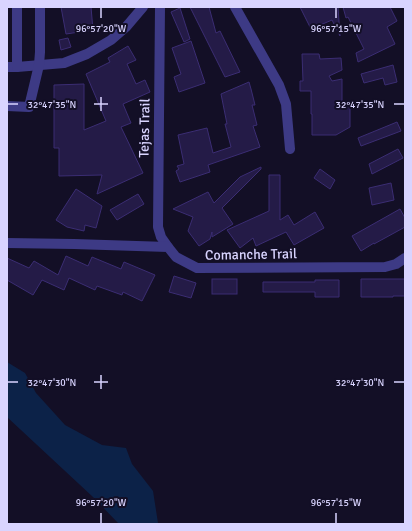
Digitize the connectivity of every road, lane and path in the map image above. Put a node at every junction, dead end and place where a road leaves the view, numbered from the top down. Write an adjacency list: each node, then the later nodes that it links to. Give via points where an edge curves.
1 (17, 7): 7 (street)
2 (40, 7): 6 (street)
3 (143, 7): 6 (street, via 111,40 87,54 64,63)
4 (160, 7): 11 (street, Tejas Trail, via 158,227)
5 (235, 7): 9 (street, via 279,85 286,104)
6 (39, 65): 7 (street); 8 (street, via 29,107)
7 (12, 67)
8 (7, 106)
9 (290, 149)
10 (7, 243): 11 (street)
11 (168, 248): 12 (street, Comanche Trail, via 176,257 197,268 385,267)
12 (405, 258)

